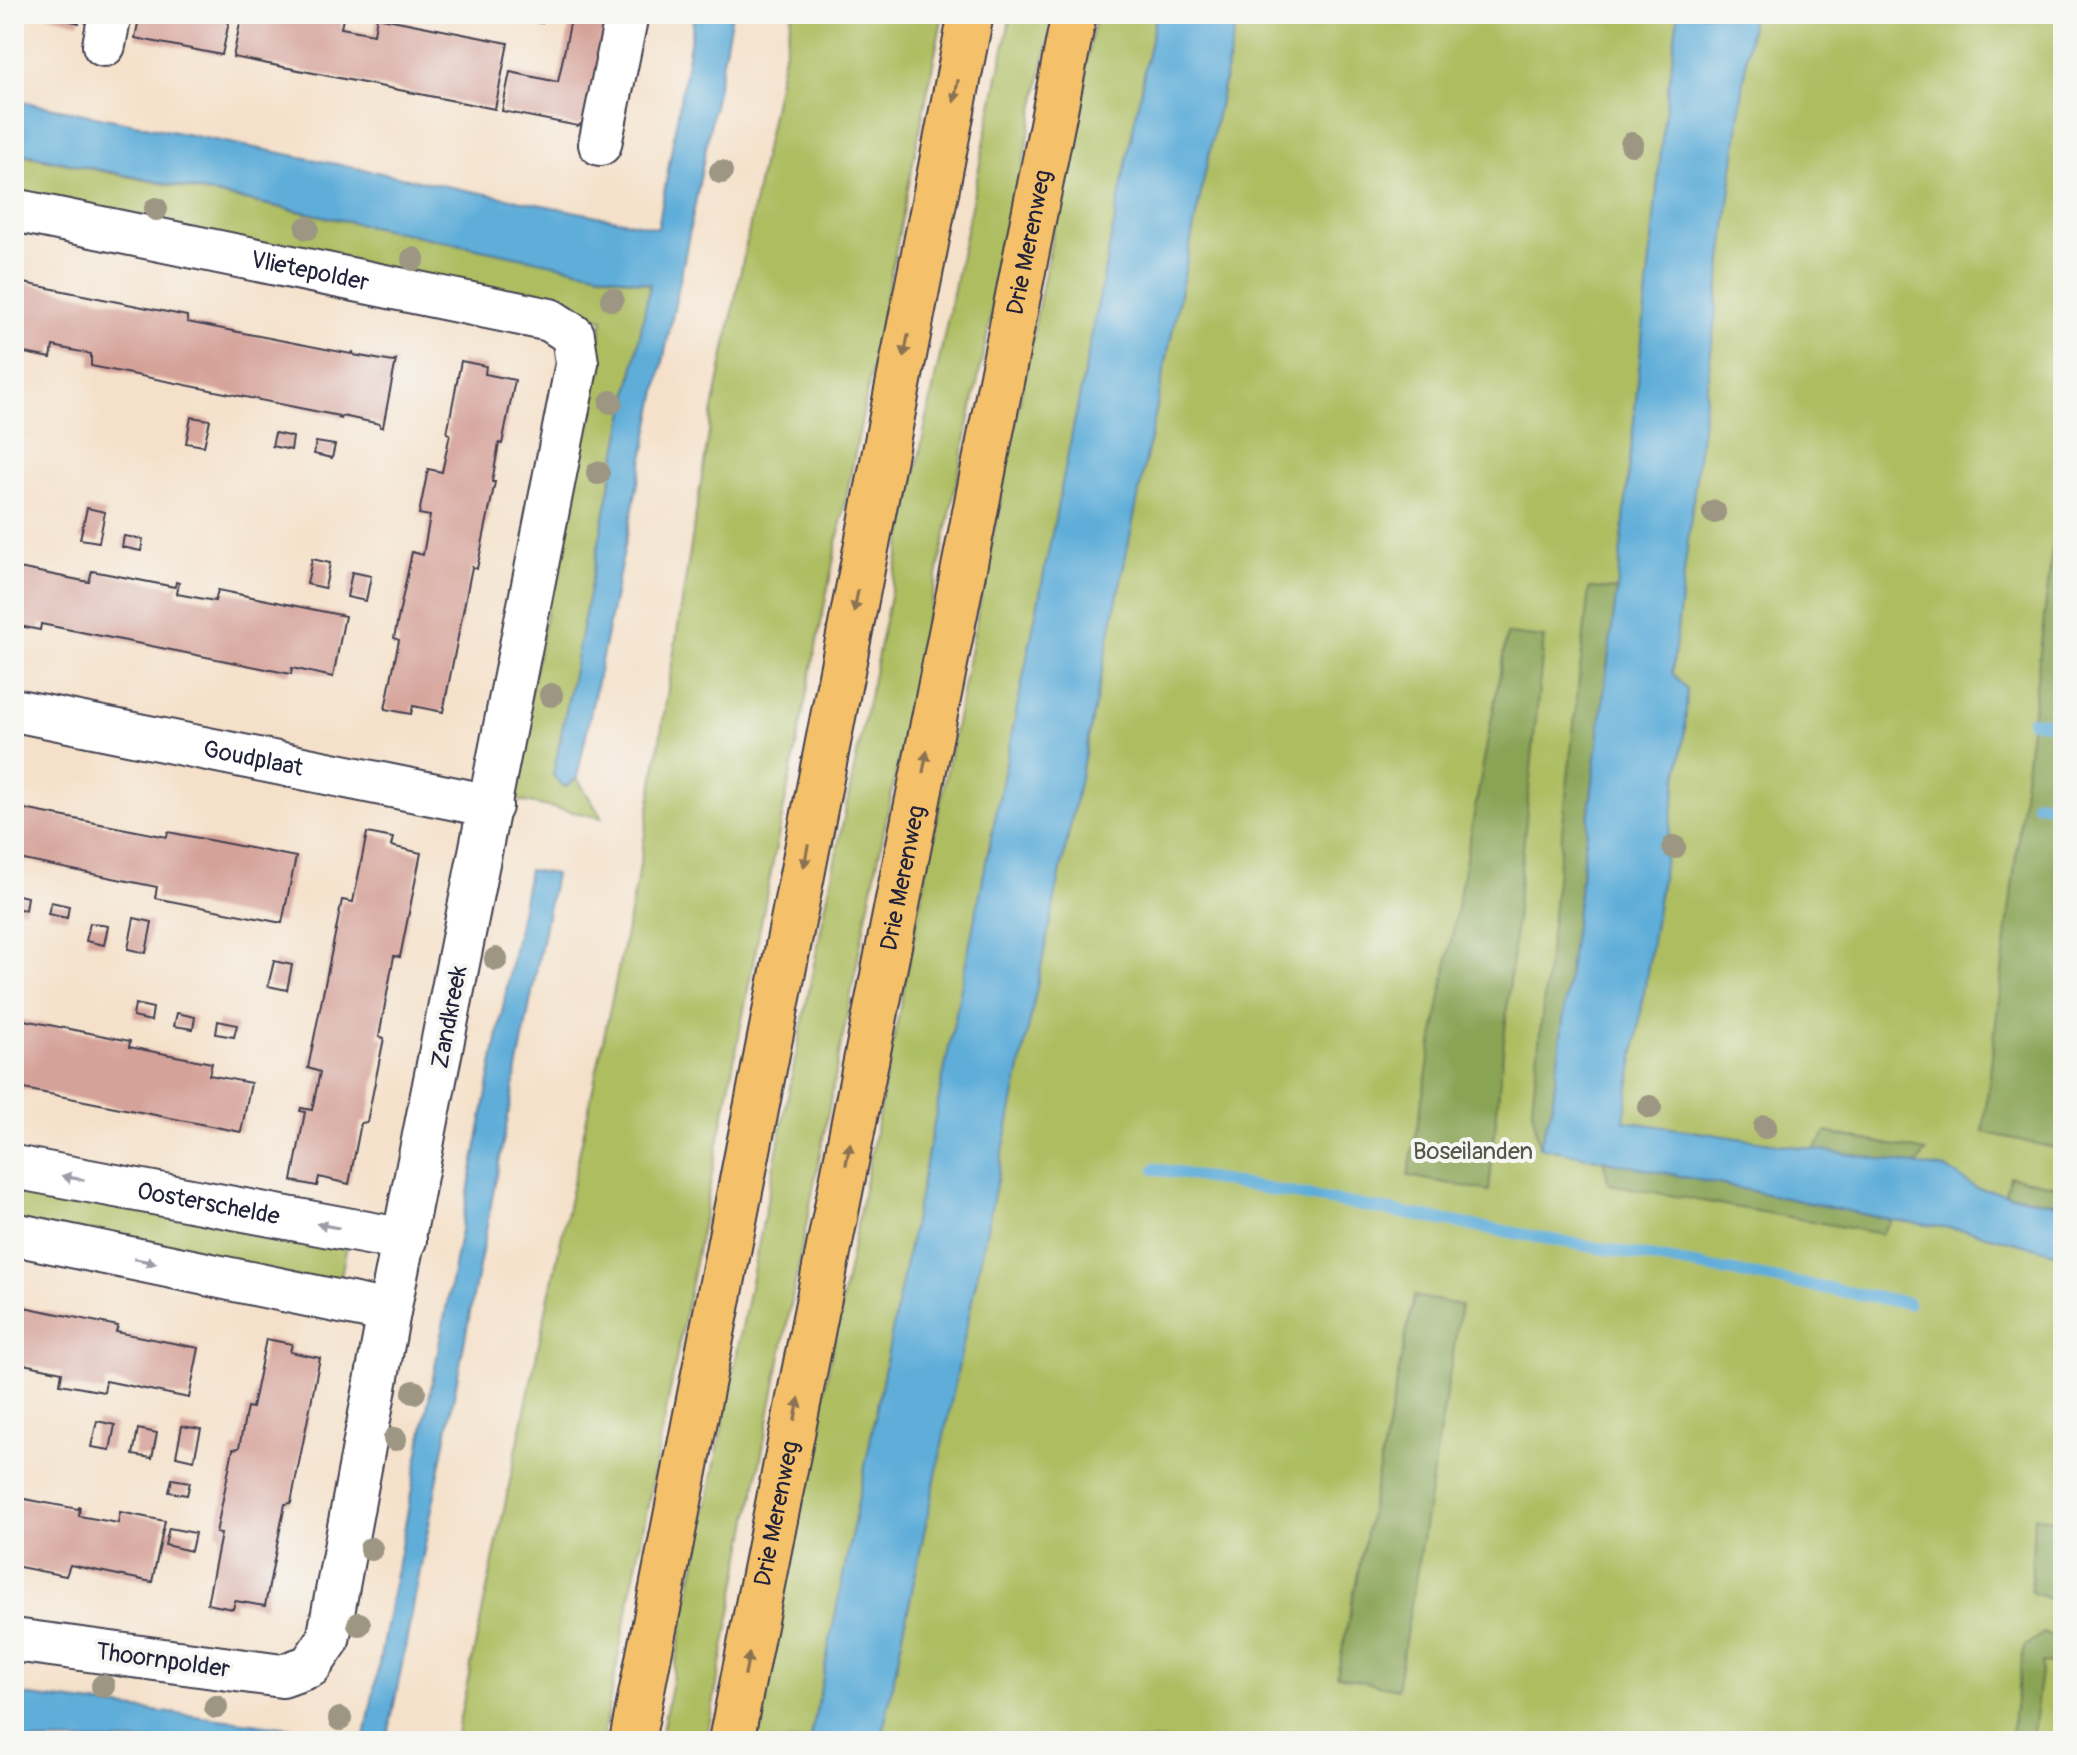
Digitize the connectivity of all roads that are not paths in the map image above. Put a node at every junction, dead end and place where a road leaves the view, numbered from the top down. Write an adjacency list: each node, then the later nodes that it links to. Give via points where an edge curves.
1 (627, 14): 4 (street)
2 (971, 14): 15 (highway, one-way to 15)
3 (1074, 14): 16 (highway, Drie Merenweg, one-way to 3)
4 (600, 144)
5 (14, 210): 6 (street, Vlietepolder, via 550,320 573,335)
6 (577, 363): 8 (street, Zandkreek)
7 (14, 710): 8 (street, Goudplaat)
8 (491, 806): 11 (street, Zandkreek)
9 (14, 1167): 11 (street, Oosterschelde, one-way to 9)
10 (14, 1234): 12 (street, one-way to 12)
11 (405, 1240): 12 (street, Zandkreek)
12 (389, 1312): 14 (street, Zandkreek, via 328,1640)
13 (14, 1640): 14 (street, Thoornpolder, via 282,1676)
14 (310, 1666)
15 (632, 1741)
16 (731, 1741)

